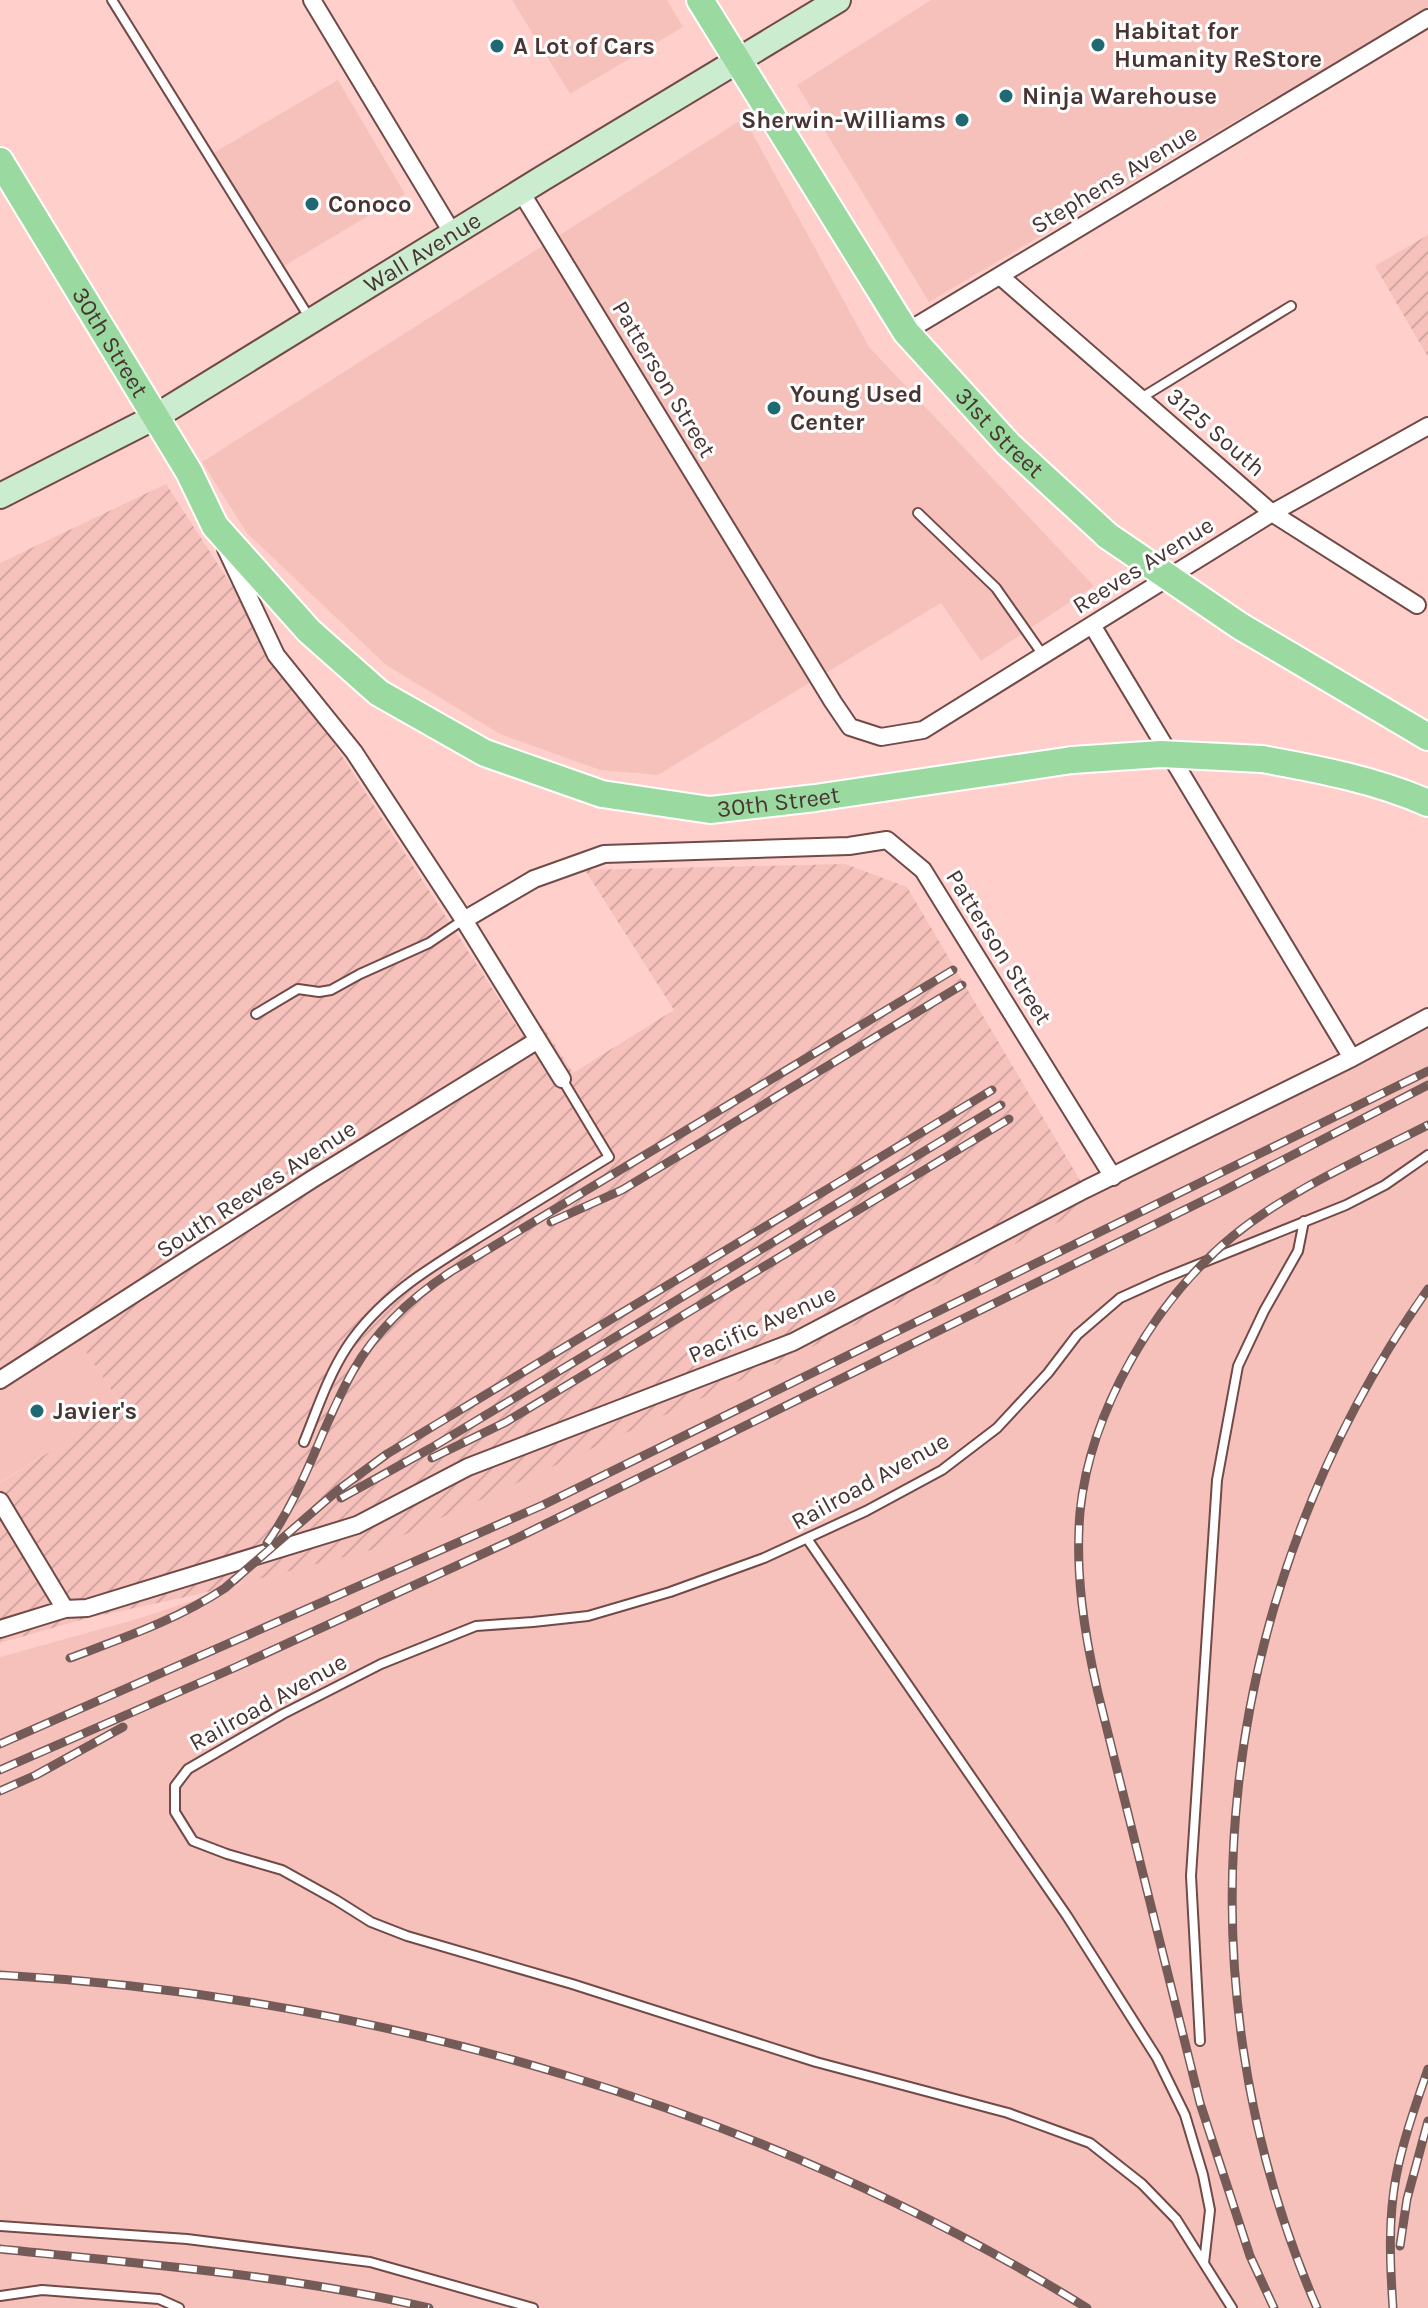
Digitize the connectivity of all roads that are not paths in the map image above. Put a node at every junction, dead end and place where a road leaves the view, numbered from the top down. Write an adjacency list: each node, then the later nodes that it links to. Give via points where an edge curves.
1 (112, 0): 12 (lane)
2 (312, 0): 9 (street)
3 (700, 0): 6 (main road, 31st Street)
4 (838, 0): 6 (main road, Wall Avenue)
5 (1428, 18): 10 (street, Stephens Avenue)
6 (736, 60): 8 (main road, Wall Avenue); 13 (main road, 31st Street)
7 (0, 161): 15 (main road, 30th Street)
8 (521, 192): 9 (main road, Wall Avenue); 24 (street, Patterson Street, via 833,702 850,727)
9 (453, 234): 12 (main road, Wall Avenue)
10 (1000, 276): 13 (street, Stephens Avenue); 14 (street, 3125 South)
11 (1291, 306): 14 (lane)
12 (311, 321): 15 (main road, Wall Avenue)
13 (906, 332): 25 (main road, 31st Street, bridge, via 1008,444 1108,536 1240,626)
14 (1140, 398): 19 (street, 3125 South)
15 (155, 417): 17 (main road, Wall Avenue); 20 (main road, 30th Street)
16 (1428, 426): 19 (street, Reeves Avenue)
17 (0, 496)
18 (918, 513): 23 (lane, via 996,588)
19 (1272, 513): 21 (street, 3125 South); 22 (street, Reeves Avenue)
20 (215, 526): 26 (main road, 30th Street, bridge, via 309,631 379,693 485,753 602,794 710,810 1072,760 1161,754 1262,759 1317,769); 27 (street, 30th Street, via 276,655 354,752)
21 (1422, 609)
22 (1092, 625): 23 (street, Reeves Avenue); 31 (street)
23 (1043, 655): 24 (street, Reeves Avenue, via 923,730)
24 (881, 737)
25 (1428, 737)
26 (1428, 803)
27 (464, 920): 28 (lane, via 429,943 331,990 298,989); 30 (street, 30th Street); 34 (street, Patterson Street, via 534,879 604,854 849,846 887,840 923,870)
28 (256, 1014)
29 (1428, 1017): 31 (street, Pacific Avenue)
30 (538, 1040): 32 (street, 30th Street); 36 (street, South Reeves Avenue)
31 (1352, 1058): 34 (street, Pacific Avenue)
32 (562, 1079): 37 (lane, via 609,1157 392,1296 347,1347)
33 (1428, 1155): 35 (lane, Railroad Avenue, via 1385,1185)
34 (1113, 1177): 40 (street, Pacific Avenue, via 793,1342 468,1467 357,1525 87,1608)
35 (1304, 1221): 39 (lane, Railroad Avenue, via 1120,1298 1077,1335 997,1428 942,1470); 42 (lane, via 1298,1251 1238,1366 1217,1480 1191,1876)
36 (0, 1380)
37 (304, 1442)
38 (0, 1501): 40 (street)
39 (808, 1540): 44 (lane, via 1067,1916 1157,2058 1185,2115 1203,2175 1210,2210); 44 (lane, Railroad Avenue, via 670,1592 588,1616 476,1626 381,1664 188,1769 175,1786 175,1812 193,1841 282,1870 371,1922 407,1936 816,2062 1008,2113 1090,2143 1176,2219)
40 (65, 1609): 41 (street, Pacific Avenue)
41 (0, 1629)
42 (1200, 2041)
43 (0, 2226): 47 (lane, via 187,2239 370,2262)
44 (1204, 2263): 48 (lane, Railroad Avenue)
45 (0, 2296): 46 (lane, via 42,2290 159,2299)
46 (179, 2308)
47 (533, 2308)
48 (1232, 2308)

